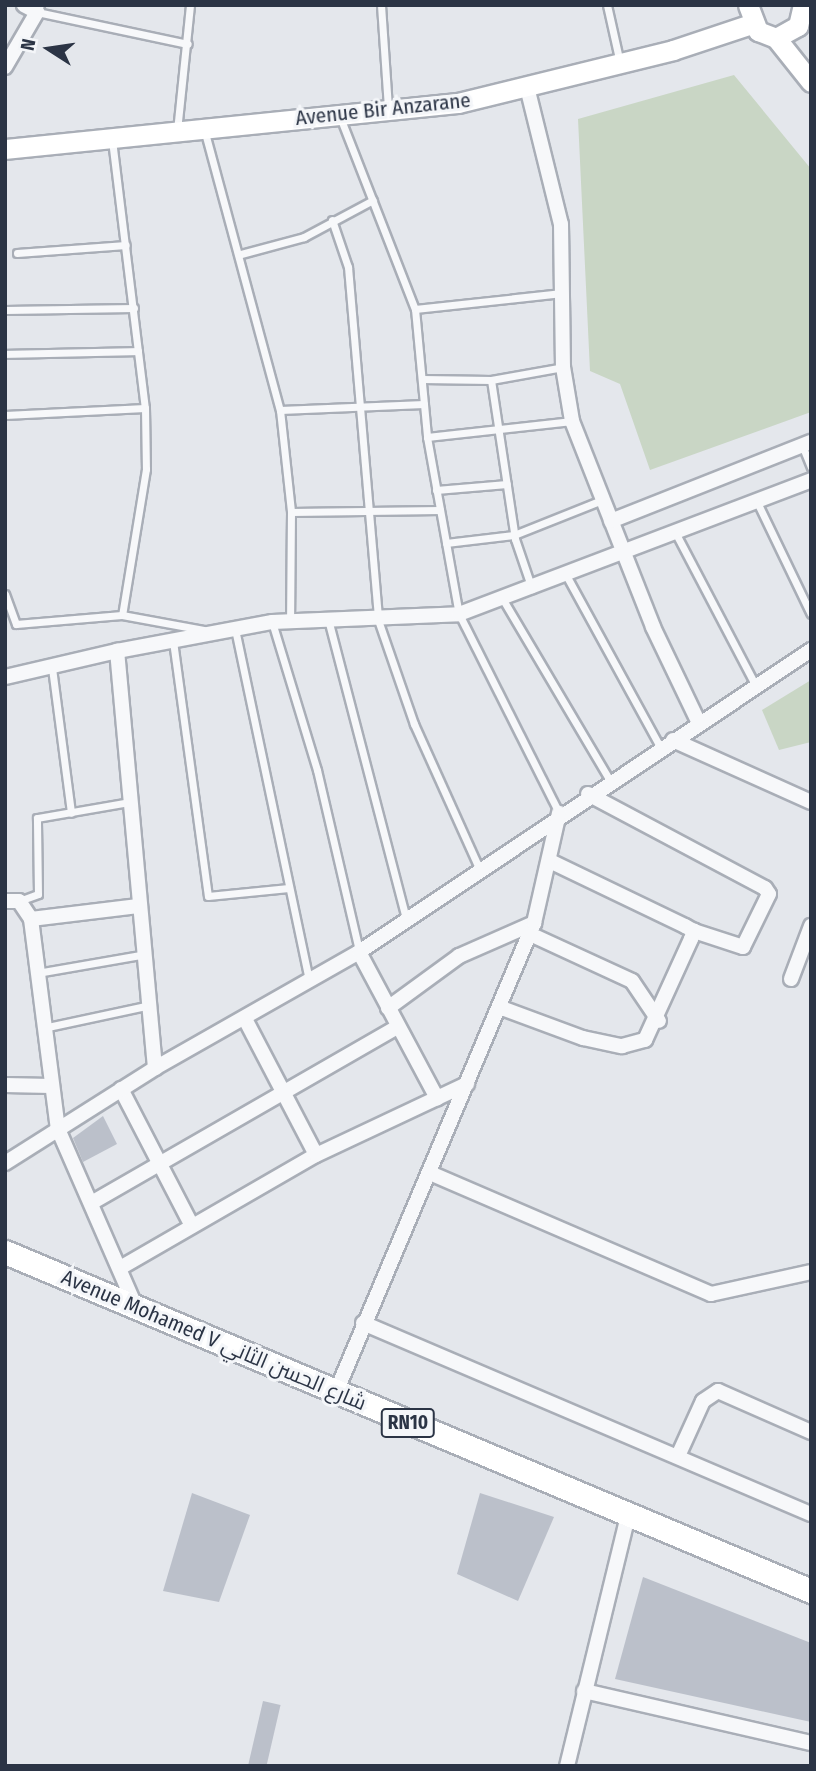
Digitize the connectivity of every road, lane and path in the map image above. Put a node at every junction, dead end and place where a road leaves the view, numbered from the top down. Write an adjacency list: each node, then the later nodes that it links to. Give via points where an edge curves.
1 (190, 5): 8 (lane)
2 (381, 5): 13 (lane)
3 (607, 5): 9 (lane)
4 (34, 7): 8 (lane); 10 (street)
5 (748, 11): 7 (street); 9 (street, Avenue Bir Anzarane)
6 (806, 14): 7 (street, via 792,32)
7 (776, 38): 11 (street)
8 (188, 44): 16 (lane)
9 (620, 63): 12 (street, Avenue Bir Anzarane)
10 (5, 67)
11 (811, 82)
12 (527, 87): 13 (street, Avenue Bir Anzarane); 24 (street, via 557,197)
13 (388, 109): 14 (street, Avenue Bir Anzarane)
14 (339, 114): 15 (street, Avenue Bir Anzarane); 19 (lane)
15 (204, 128): 16 (street, Avenue Bir Anzarane); 23 (lane)
16 (177, 131): 17 (street, Avenue Bir Anzarane)
17 (111, 136): 18 (street, Avenue Bir Anzarane); 21 (lane)
18 (5, 149)
19 (373, 200): 20 (lane); 26 (lane)
20 (332, 220): 23 (lane, via 284,245); 36 (lane, via 348,267)
21 (125, 245): 22 (lane); 25 (lane)
22 (17, 253)
23 (241, 254): 35 (lane)
24 (562, 293): 26 (lane); 30 (street)
25 (134, 308): 27 (lane); 28 (lane)
26 (415, 309): 31 (lane)
27 (5, 310)
28 (138, 351): 29 (lane); 34 (lane)
29 (5, 354)
30 (563, 367): 32 (lane); 38 (street)
31 (422, 379): 32 (lane); 33 (lane)
32 (491, 380): 39 (lane)
33 (424, 404): 36 (lane); 40 (lane)
34 (145, 408): 37 (lane); 60 (lane, via 146,469)
35 (280, 410): 36 (lane); 49 (lane)
36 (360, 410): 50 (lane)
37 (5, 415)
38 (572, 421): 39 (lane); 46 (street)
39 (499, 434): 40 (lane); 44 (lane)
40 (427, 438): 45 (lane)
41 (806, 443): 42 (lane); 51 (street)
42 (811, 467)
43 (811, 480): 47 (street)
44 (507, 484): 45 (lane); 53 (lane)
45 (436, 490): 48 (lane)
46 (603, 500): 51 (street); 53 (lane)
47 (757, 502): 52 (street); 62 (lane)
48 (440, 510): 50 (lane); 54 (lane)
49 (291, 512): 50 (lane); 64 (lane)
50 (368, 513): 63 (lane)
51 (611, 521): 55 (street)
52 (675, 532): 55 (street); 74 (lane)
53 (514, 535): 54 (lane); 57 (lane)
54 (446, 543): 61 (lane)
55 (622, 551): 56 (street); 75 (street)
56 (566, 575): 57 (street); 77 (lane)
57 (533, 589): 59 (street)
58 (5, 594): 60 (lane, via 16,624)
59 (502, 598): 61 (street); 78 (lane)
60 (122, 614): 68 (lane)
61 (459, 614): 63 (street); 83 (lane)
62 (811, 614)
63 (378, 620): 66 (street); 85 (lane, via 414,724)
64 (290, 621): 65 (street); 66 (street)
65 (272, 622): 67 (street); 94 (lane, via 317,771)
66 (329, 623): 89 (lane)
67 (234, 627): 68 (street); 86 (lane)
68 (206, 630): 69 (street)
69 (173, 637): 71 (street); 86 (lane, via 208,896)
70 (811, 650): 74 (street)
71 (117, 651): 72 (street); 80 (street)
72 (52, 668): 73 (street); 82 (lane)
73 (5, 677)
74 (756, 686): 75 (street)
75 (699, 723): 76 (street)
76 (673, 740): 77 (street); 81 (street)
77 (660, 747): 78 (street)
78 (609, 779): 79 (street)
79 (588, 794): 83 (street); 93 (street, via 769,894 743,947)
80 (130, 802): 82 (lane); 88 (street)
81 (811, 802)
82 (71, 813): 87 (lane, via 41,815 33,822 38,894)
83 (559, 813): 84 (street); 85 (street)
84 (552, 862): 92 (street); 93 (street)
85 (479, 868): 89 (street)
86 (289, 888): 98 (lane)
87 (12, 901): 90 (street)
88 (138, 906): 90 (street); 95 (street)
89 (406, 918): 94 (street)
90 (31, 919): 96 (street)
91 (811, 926): 97 (street)
92 (532, 928): 100 (street); 101 (street, via 460,956); 103 (street, via 632,981)
93 (694, 932): 103 (street)
94 (359, 952): 98 (street); 101 (street)
95 (140, 955): 96 (lane); 99 (street)
96 (36, 973): 105 (street)
97 (791, 979)
98 (309, 981): 102 (street)
99 (146, 1006): 105 (lane); 106 (street)
100 (499, 1007): 103 (street, via 622,1046 645,1040); 107 (street)
101 (388, 1008): 104 (street)
102 (245, 1019): 106 (street); 111 (street)
103 (659, 1021)
104 (397, 1027): 111 (street); 112 (street)
105 (43, 1028): 109 (street)
106 (155, 1068): 110 (street)
107 (467, 1084): 112 (street); 117 (street)
108 (5, 1085): 109 (street)
109 (51, 1086): 113 (street)
110 (121, 1089): 113 (street); 116 (street)
111 (283, 1093): 114 (street); 116 (street)
112 (437, 1098): 114 (street)
113 (58, 1129): 115 (street); 118 (street)
114 (316, 1154): 119 (street)
115 (5, 1163)
116 (160, 1164): 118 (street); 119 (street)
117 (430, 1173): 122 (street, via 701,1291 733,1293); 124 (street)
118 (93, 1202): 121 (street)
119 (192, 1226): 121 (street)
120 (5, 1252): 123 (main road, Avenue Mohamed V شارع الحسن الثاني / RN10)
121 (120, 1268): 123 (street)
122 (811, 1272)
123 (135, 1306): 125 (main road, Avenue Mohamed V شارع الحسن الثاني / RN10)
124 (363, 1323): 125 (street); 127 (street)
125 (336, 1392): 129 (main road, Avenue Mohamed V شارع الحسن الثاني / RN10)
126 (811, 1432): 127 (street, via 718,1391 703,1401)
127 (678, 1456): 128 (street)
128 (811, 1514)
129 (628, 1515): 130 (main road, Avenue Mohamed V شارع الحسن الثاني / RN10); 131 (street)
130 (811, 1591)
131 (584, 1691): 132 (street); 133 (street)
132 (811, 1743)
133 (567, 1766)

